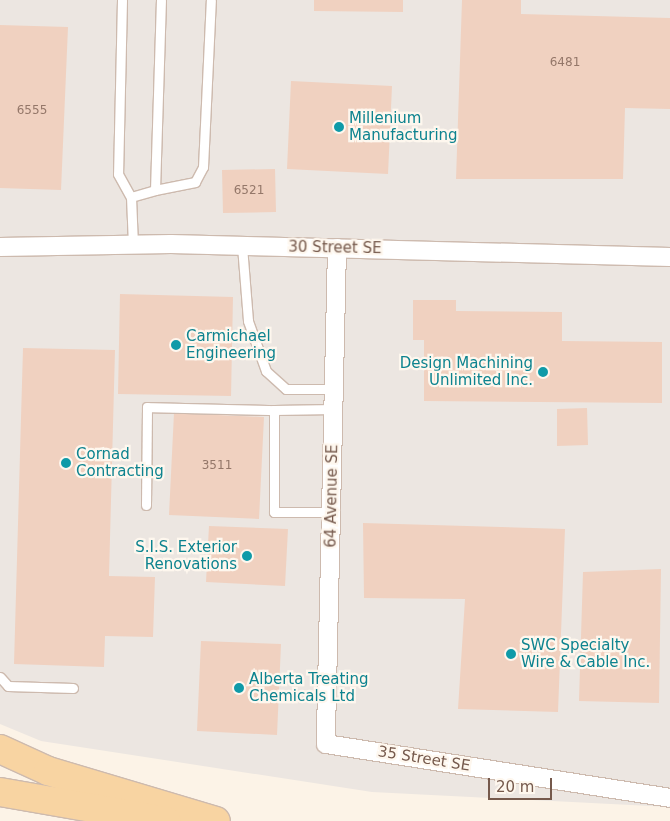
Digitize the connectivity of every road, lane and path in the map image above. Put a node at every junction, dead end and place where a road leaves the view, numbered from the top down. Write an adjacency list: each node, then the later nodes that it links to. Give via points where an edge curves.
1 (122, 0): 5 (lane, via 118,174)
2 (161, 0): 4 (lane)
3 (211, 0): 4 (lane, via 203,168 195,182)
4 (155, 190): 5 (lane)
5 (131, 198): 6 (lane)
6 (134, 244): 7 (street, 30 Street SE); 8 (street, 30 Street SE)
7 (0, 246)
8 (242, 246): 9 (street, 30 Street SE); 11 (lane, via 246,315 266,371 286,389)
9 (337, 248): 10 (street, 30 Street SE); 11 (street, 64 Avenue SE)
10 (670, 257)
11 (334, 390): 12 (street, 64 Avenue SE)
12 (334, 409): 13 (lane); 15 (street, 64 Avenue SE)
13 (274, 410): 14 (lane, via 147,407); 15 (lane, via 274,512)
14 (146, 505)
15 (331, 512): 18 (street, 64 Avenue SE)
16 (0, 677): 17 (lane, via 8,686)
17 (73, 688)
18 (326, 744): 21 (street, 35 Street SE)
19 (0, 749): 23 (main road, via 48,771)
20 (0, 792): 22 (main road)
21 (670, 798)
22 (167, 821)
23 (216, 821)

